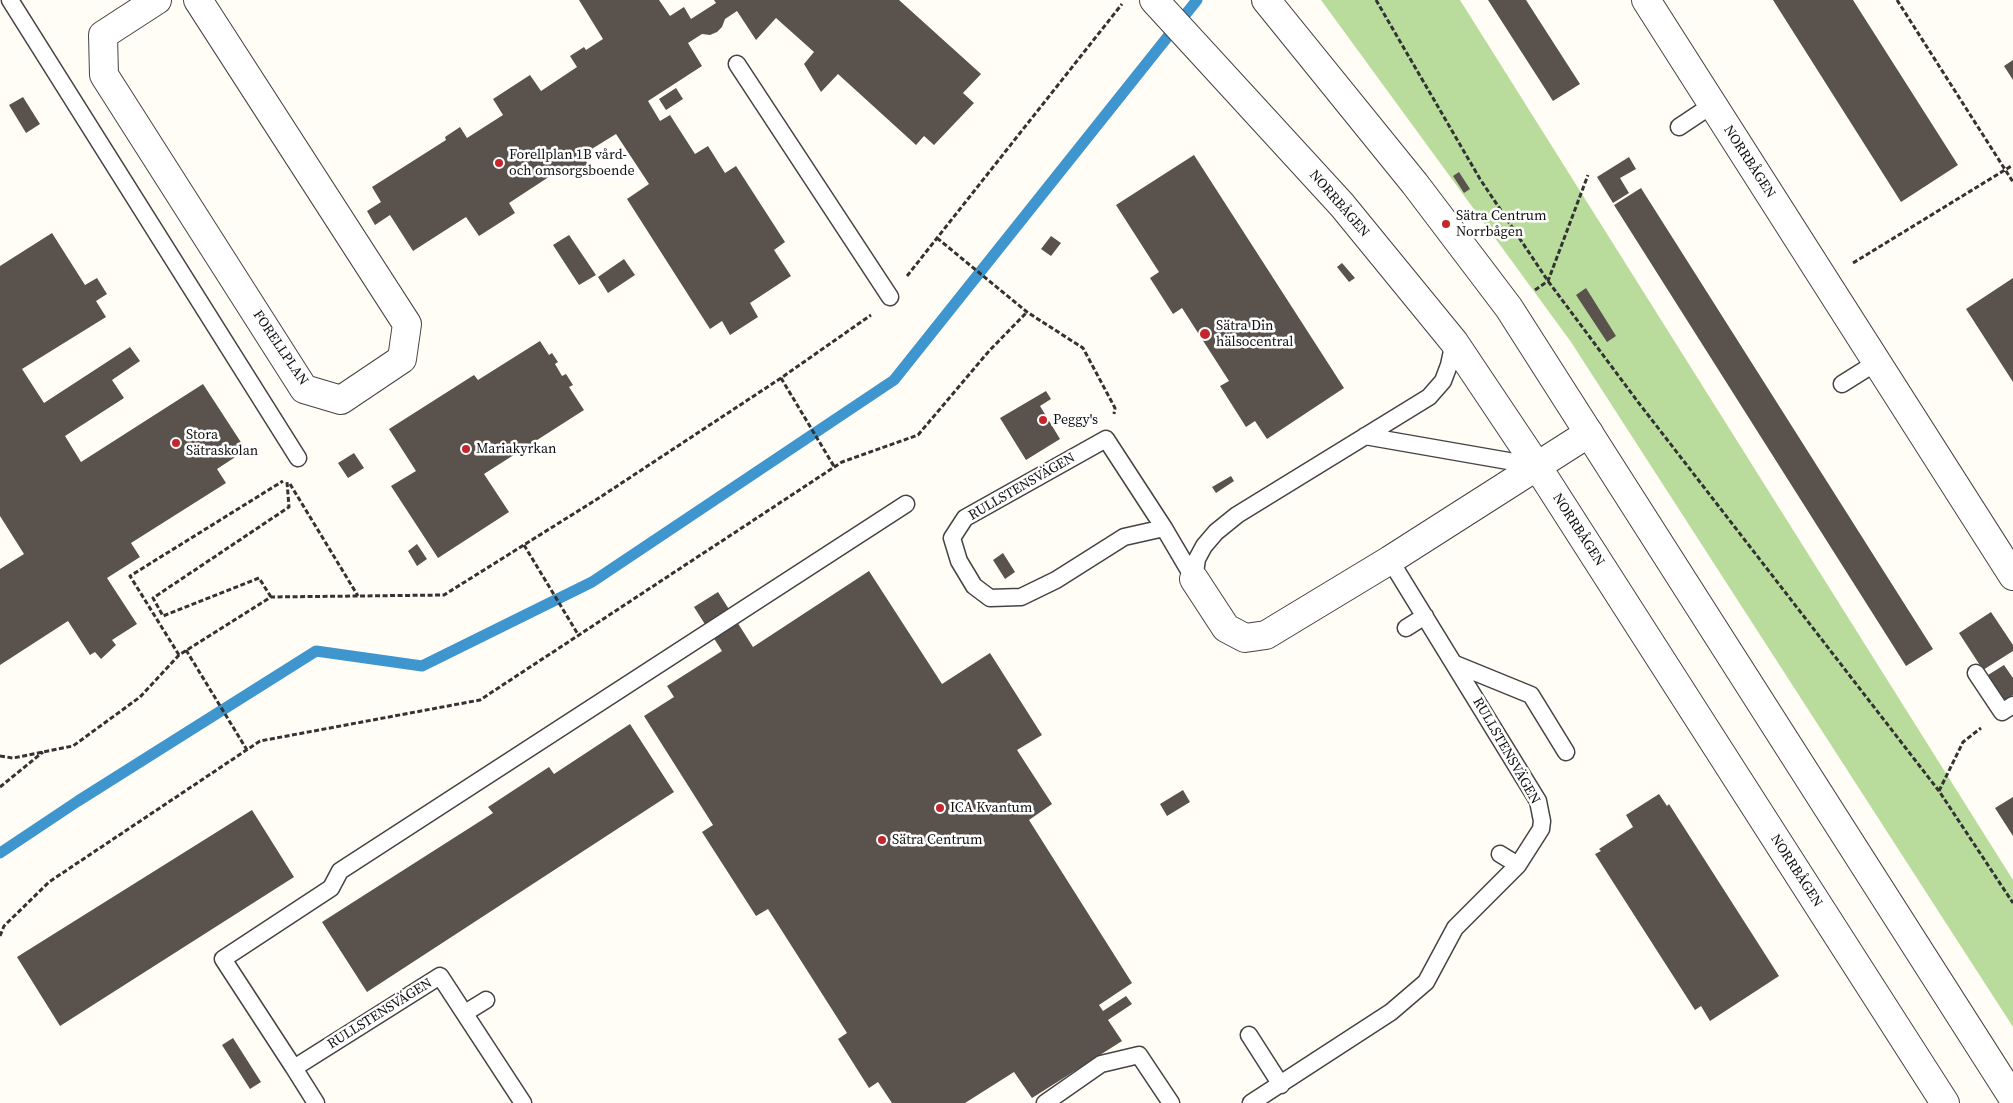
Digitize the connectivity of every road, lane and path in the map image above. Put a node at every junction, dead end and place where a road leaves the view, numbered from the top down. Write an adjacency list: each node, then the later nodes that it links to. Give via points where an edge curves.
1 (10, 0): 27 (lane)
2 (157, 0): 3 (street, FORELLPLAN, via 103,35 104,75 304,389 341,400 402,359 407,324)
3 (198, 0)
4 (1126, 0): 16 (path)
5 (1154, 0): 20 (street, NORRBÅGEN, via 1342,205)
6 (1266, 0): 24 (street, via 1415,184 1509,308)
7 (1376, 0): 52 (path, via 1480,179 1548,281)
8 (1646, 0): 11 (street, NORRBÅGEN)
9 (1897, 0): 14 (path)
10 (737, 64): 18 (lane)
11 (1712, 105): 12 (lane); 17 (street, NORRBÅGEN)
12 (1680, 127)
13 (2013, 165): 14 (path)
14 (2005, 170): 15 (path); 17 (path)
15 (2013, 182)
16 (937, 238): 18 (path); 19 (path)
17 (1825, 280): 21 (street, NORRBÅGEN)
18 (890, 297): 22 (path, via 884,306)
19 (1027, 312): 26 (path, via 1083,348 1115,408); 29 (path, via 918,434 842,462)
20 (1454, 342): 25 (lane, via 1443,381 1429,397); 28 (street, NORRBÅGEN)
21 (1877, 362): 23 (lane); 35 (street, NORRBÅGEN)
22 (781, 378): 29 (path); 33 (path)
23 (1842, 384)
24 (1589, 433): 28 (street); 62 (street)
25 (1365, 436): 28 (lane); 36 (lane, via 1237,515 1216,532 1197,559)
26 (1106, 439): 32 (lane); 32 (lane, RULLSTENSVÄGEN, via 965,518 952,538 959,561 974,586 990,598 1021,597 1056,580 1124,537)
27 (298, 458)
28 (1537, 466): 34 (street); 68 (street, NORRBÅGEN)
29 (835, 468): 41 (path)
30 (287, 479): 37 (path); 38 (path, via 289,507 153,598 163,616 258,578); 43 (path, via 130,576)
31 (906, 504): 60 (lane, via 340,870 331,888 223,958)
32 (1164, 528): 36 (lane)
33 (524, 545): 37 (path, via 444,595); 41 (path)
34 (1390, 560): 36 (street, via 1266,635 1244,638 1226,628); 39 (lane, RULLSTENSVÄGEN)
35 (2013, 576)
36 (1194, 579)
37 (359, 596): 38 (path)
38 (271, 597): 42 (path)
39 (1425, 616): 40 (lane); 44 (lane, RULLSTENSVÄGEN)
40 (1406, 628)
41 (579, 636): 47 (path, via 480,700 260,741)
42 (186, 650): 43 (path); 47 (path)
43 (179, 655): 48 (path, via 140,697 73,746)
44 (1454, 664): 49 (lane, via 1531,694); 54 (lane, RULLSTENSVÄGEN, via 1538,802 1541,830)
45 (1976, 672): 46 (lane)
46 (2007, 709): 52 (path, via 1963,742)
47 (247, 750): 56 (path, via 49,882 4,926)
48 (44, 752): 50 (path, via 13,758); 51 (path)
49 (1566, 752)
50 (0, 756)
51 (0, 787)
52 (1940, 791): 55 (path)
53 (1500, 854): 54 (lane)
54 (1518, 865): 61 (lane, RULLSTENSVÄGEN, via 1455,928 1426,982 1391,1012)
55 (2013, 903)
56 (0, 936)
57 (486, 1000): 58 (lane)
58 (465, 1013): 60 (lane, RULLSTENSVÄGEN, via 440,976); 64 (lane, RULLSTENSVÄGEN)
59 (1249, 1035): 61 (lane)
60 (294, 1068): 63 (lane)
61 (1281, 1085): 67 (lane, RULLSTENSVÄGEN)
62 (2013, 1098)
63 (316, 1103)
64 (523, 1103)
65 (1045, 1103): 66 (lane, via 1101,1064 1140,1055)
66 (1171, 1103)
67 (1251, 1103)
68 (1945, 1103)

